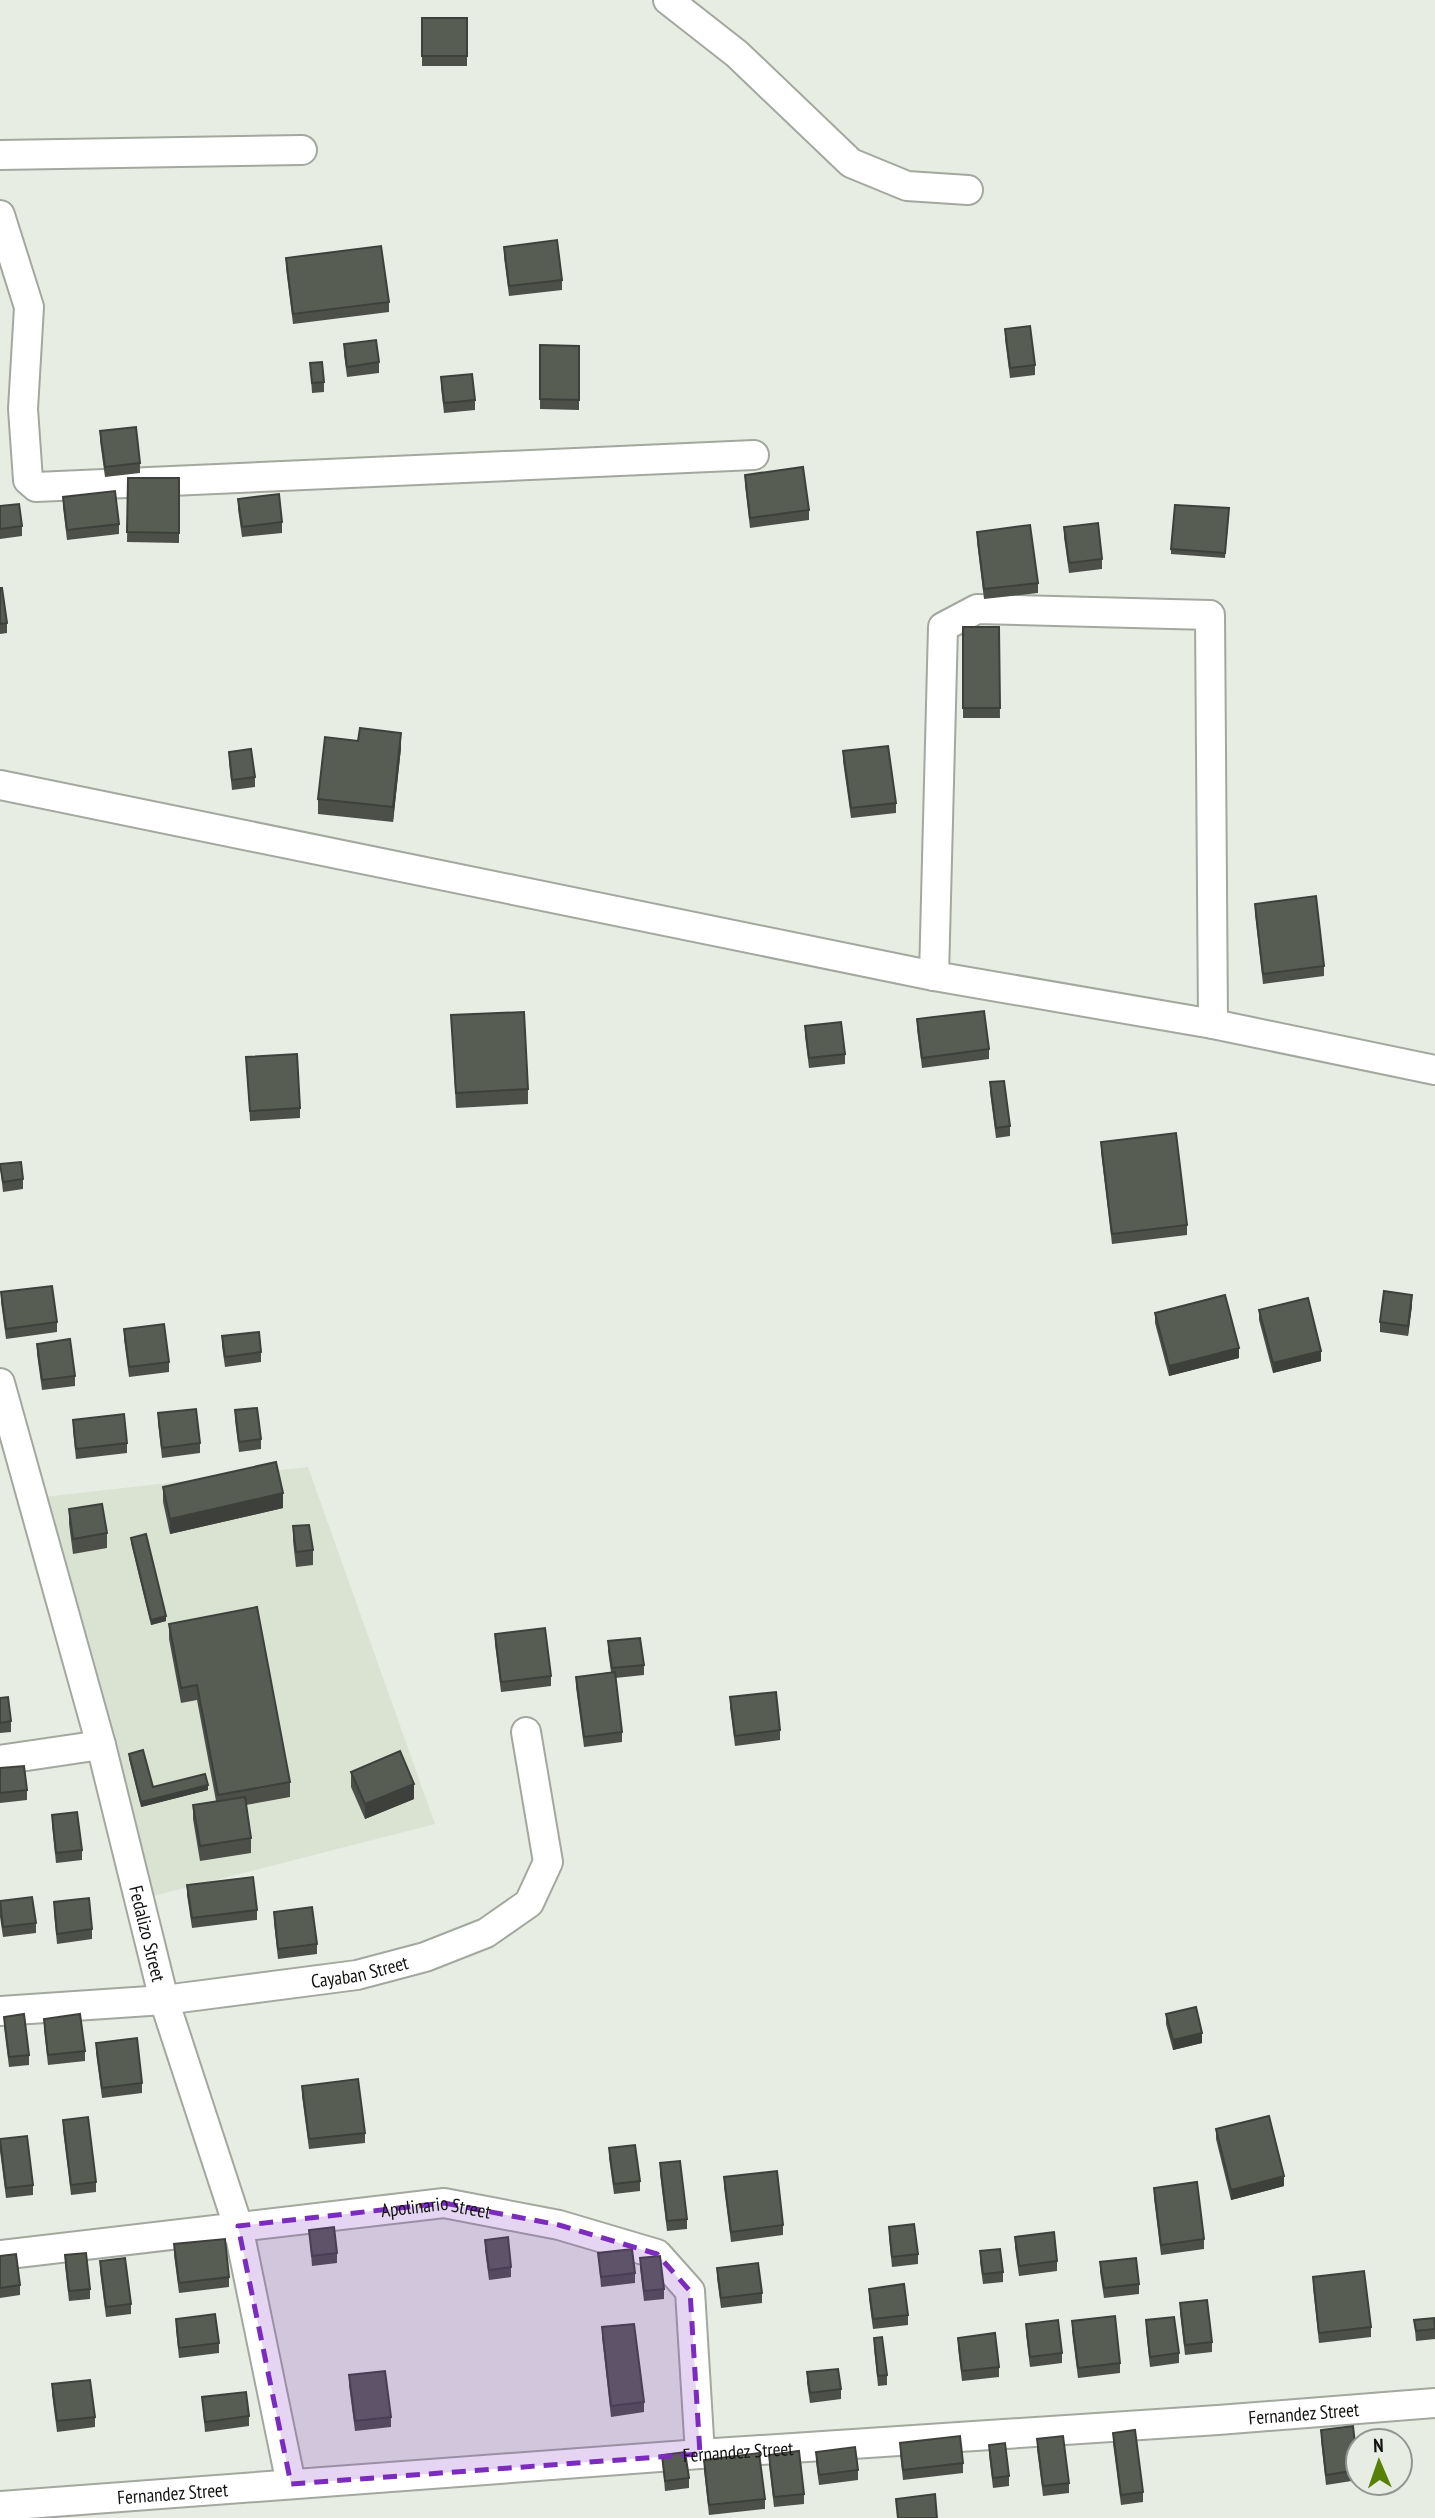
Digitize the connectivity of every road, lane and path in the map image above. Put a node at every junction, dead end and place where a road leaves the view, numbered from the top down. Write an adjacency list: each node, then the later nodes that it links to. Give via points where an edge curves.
1 (667, 0): 4 (street, via 737,54 851,163 906,187)
2 (302, 150): 3 (street)
3 (0, 155)
4 (968, 191)
5 (0, 215): 6 (street, via 29,307)
6 (12, 409): 7 (street, via 28,480 36,487)
7 (754, 455)
8 (0, 785): 9 (street)
9 (934, 976): 10 (street); 10 (street, via 943,627 977,609 1210,615)
10 (1213, 1024): 11 (street)
11 (1435, 1070)
12 (0, 1383): 14 (street, Fedalizo Street)
13 (526, 1732): 16 (street, Cayaban Street, via 548,1861 529,1903 486,1933 411,1961 357,1975)
14 (101, 1745): 15 (street); 16 (street, Fedalizo Street)
15 (0, 1760)
16 (164, 2000): 17 (street, Cayaban Street); 18 (street, Fedalizo Street)
17 (0, 2011)
18 (238, 2227): 19 (street, Apolinario Street); 21 (street, Apolinario Street, via 444,2203 559,2225 657,2254 690,2291); 22 (street, Fedalizo Street)
19 (0, 2255)
20 (1435, 2403): 21 (street, Fernandez Street)
21 (700, 2454): 22 (street, Fernandez Street)
22 (291, 2484): 23 (street, Fernandez Street)
23 (0, 2506)

